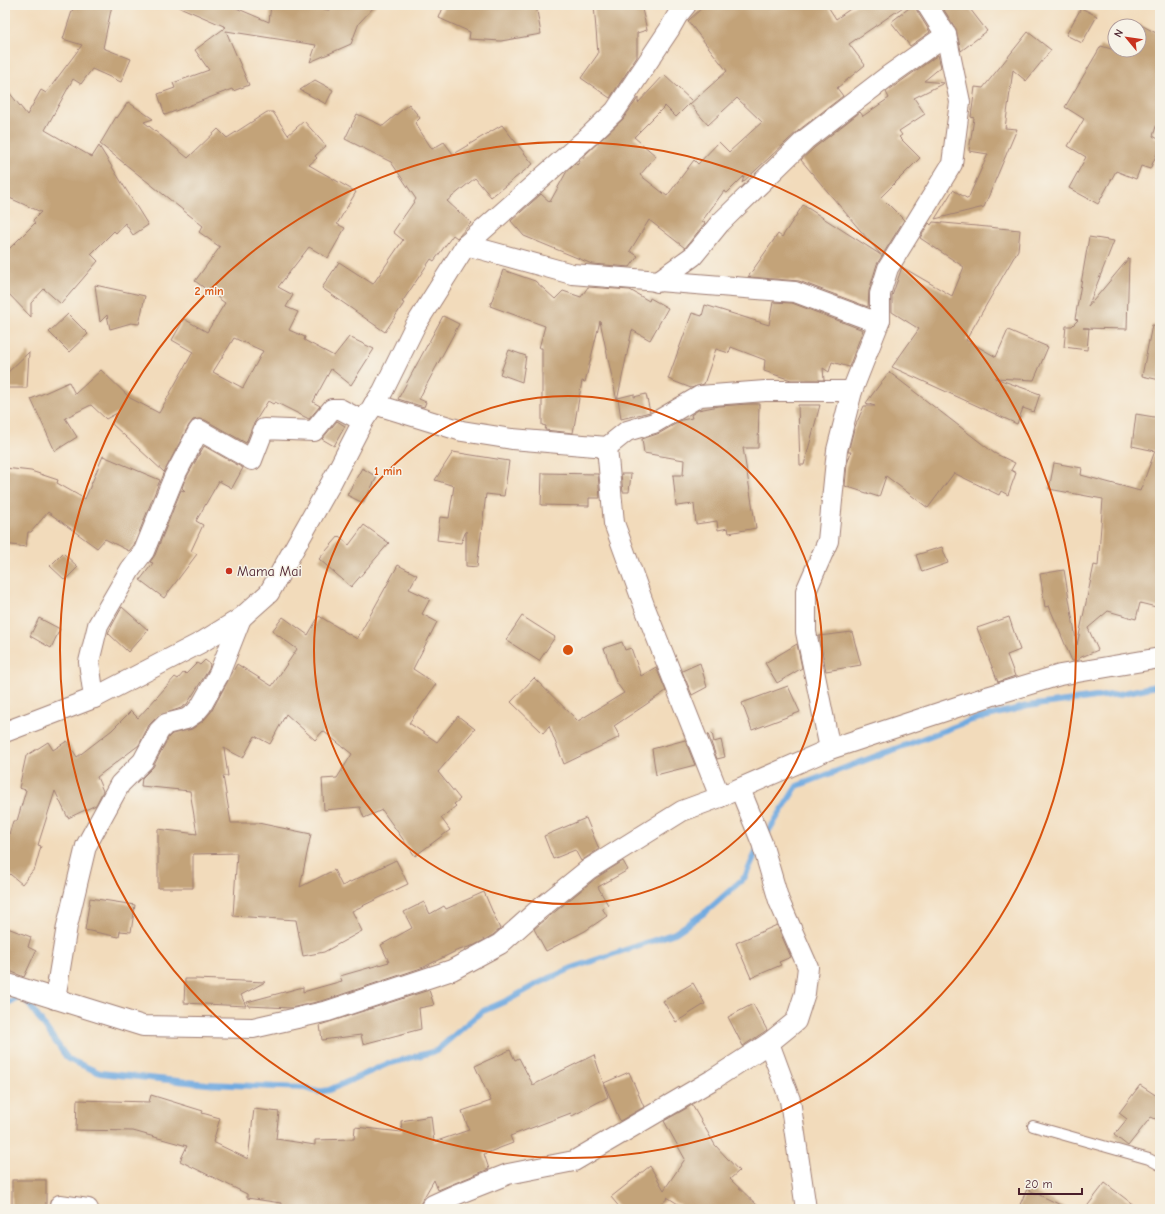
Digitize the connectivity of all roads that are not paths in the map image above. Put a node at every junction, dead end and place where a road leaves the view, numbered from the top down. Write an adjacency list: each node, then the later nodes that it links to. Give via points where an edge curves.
1 (686, 5): 4 (street, via 615,111)
2 (927, 5): 3 (street)
3 (946, 36): 5 (street, via 888,76 806,139 720,223 693,256); 6 (street, via 960,102 952,164 888,268 880,294)
4 (466, 245): 5 (street, via 572,274); 8 (street, via 415,326)
5 (657, 282): 6 (street, via 795,292 873,321)
6 (880, 320): 7 (street)
7 (852, 391): 10 (street, via 765,391 700,396 654,423 627,431); 15 (street, via 837,450 828,541 806,591 806,632)
8 (374, 404): 9 (street); 10 (street, via 469,432 512,439)
9 (363, 421): 11 (street, via 269,593); 13 (street, via 340,409 332,408 314,431 264,429 252,460 199,430 174,477 144,551 130,570 98,626 89,662)
10 (607, 446): 17 (street, via 614,523)
11 (241, 618): 13 (street, via 202,642); 19 (street, via 219,674 201,706 186,719 166,724 159,731 143,761 120,784 86,846 67,926)
12 (1160, 658): 15 (street, via 1060,675)
13 (94, 698): 14 (street)
14 (5, 732)
15 (830, 749): 16 (street)
16 (740, 789): 17 (street); 20 (street, via 762,842 779,901 808,967 805,993 796,1021)
17 (720, 797): 19 (street, via 682,811 589,869 500,944 452,970 328,1011 253,1028 143,1026)
18 (5, 983): 19 (street)
19 (55, 999)
20 (769, 1043): 24 (street, via 574,1161 508,1174); 26 (street, via 790,1100)
21 (1033, 1126): 22 (lane, via 1149,1159)
22 (1160, 1165)
23 (60, 1205): 25 (street)
24 (433, 1208)
25 (88, 1209)
26 (806, 1209)

